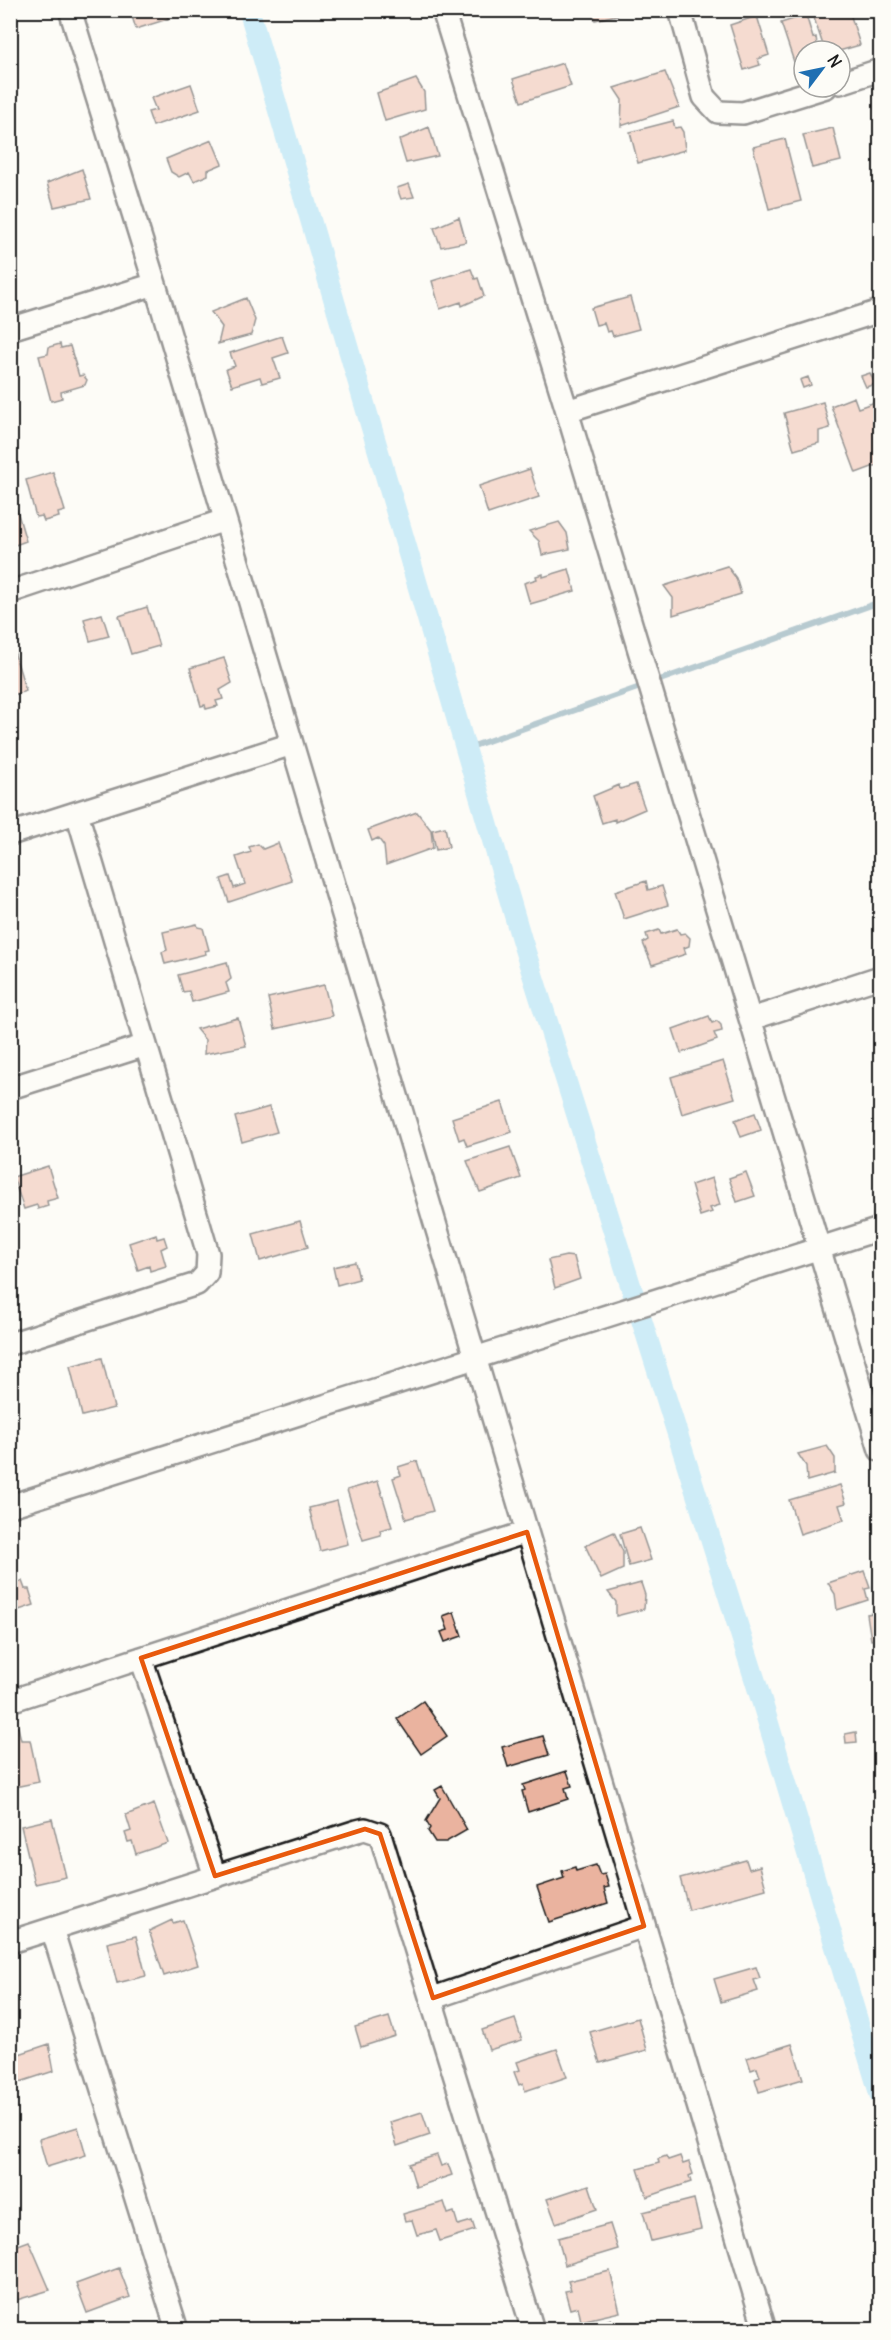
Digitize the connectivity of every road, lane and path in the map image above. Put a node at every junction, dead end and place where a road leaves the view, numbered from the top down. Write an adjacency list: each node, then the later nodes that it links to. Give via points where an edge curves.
1 (70, 10): 7 (street)
2 (443, 10): 10 (street)
3 (680, 10): 6 (street, via 704,97 718,112 743,112)
4 (880, 70): 5 (street)
5 (852, 79)
6 (792, 97)
7 (154, 284): 9 (street); 11 (street)
8 (880, 311): 10 (street)
9 (10, 328)
10 (567, 411): 17 (street)
11 (225, 520): 12 (street); 13 (street)
12 (10, 592)
13 (292, 744): 14 (street); 23 (street)
14 (77, 813): 15 (street); 18 (street)
15 (10, 834)
16 (880, 977): 17 (street)
17 (751, 1019): 21 (street)
18 (146, 1045): 19 (street); 22 (street, via 207,1254 207,1273 197,1284)
19 (10, 1088)
20 (880, 1229): 21 (street)
21 (819, 1248): 23 (street); 24 (street)
22 (10, 1344)
23 (475, 1359): 25 (street); 26 (street)
24 (880, 1450)
25 (10, 1506)
26 (527, 1532): 27 (street); 30 (street)
27 (141, 1658): 28 (street); 29 (street)
28 (10, 1701)
29 (215, 1876): 31 (street); 33 (street, via 365,1828 380,1834)
30 (644, 1926): 33 (street); 36 (street)
31 (52, 1929): 32 (street); 34 (street)
32 (10, 1942)
33 (433, 1998): 35 (street)
34 (177, 2330)
35 (533, 2330)
36 (765, 2330)

